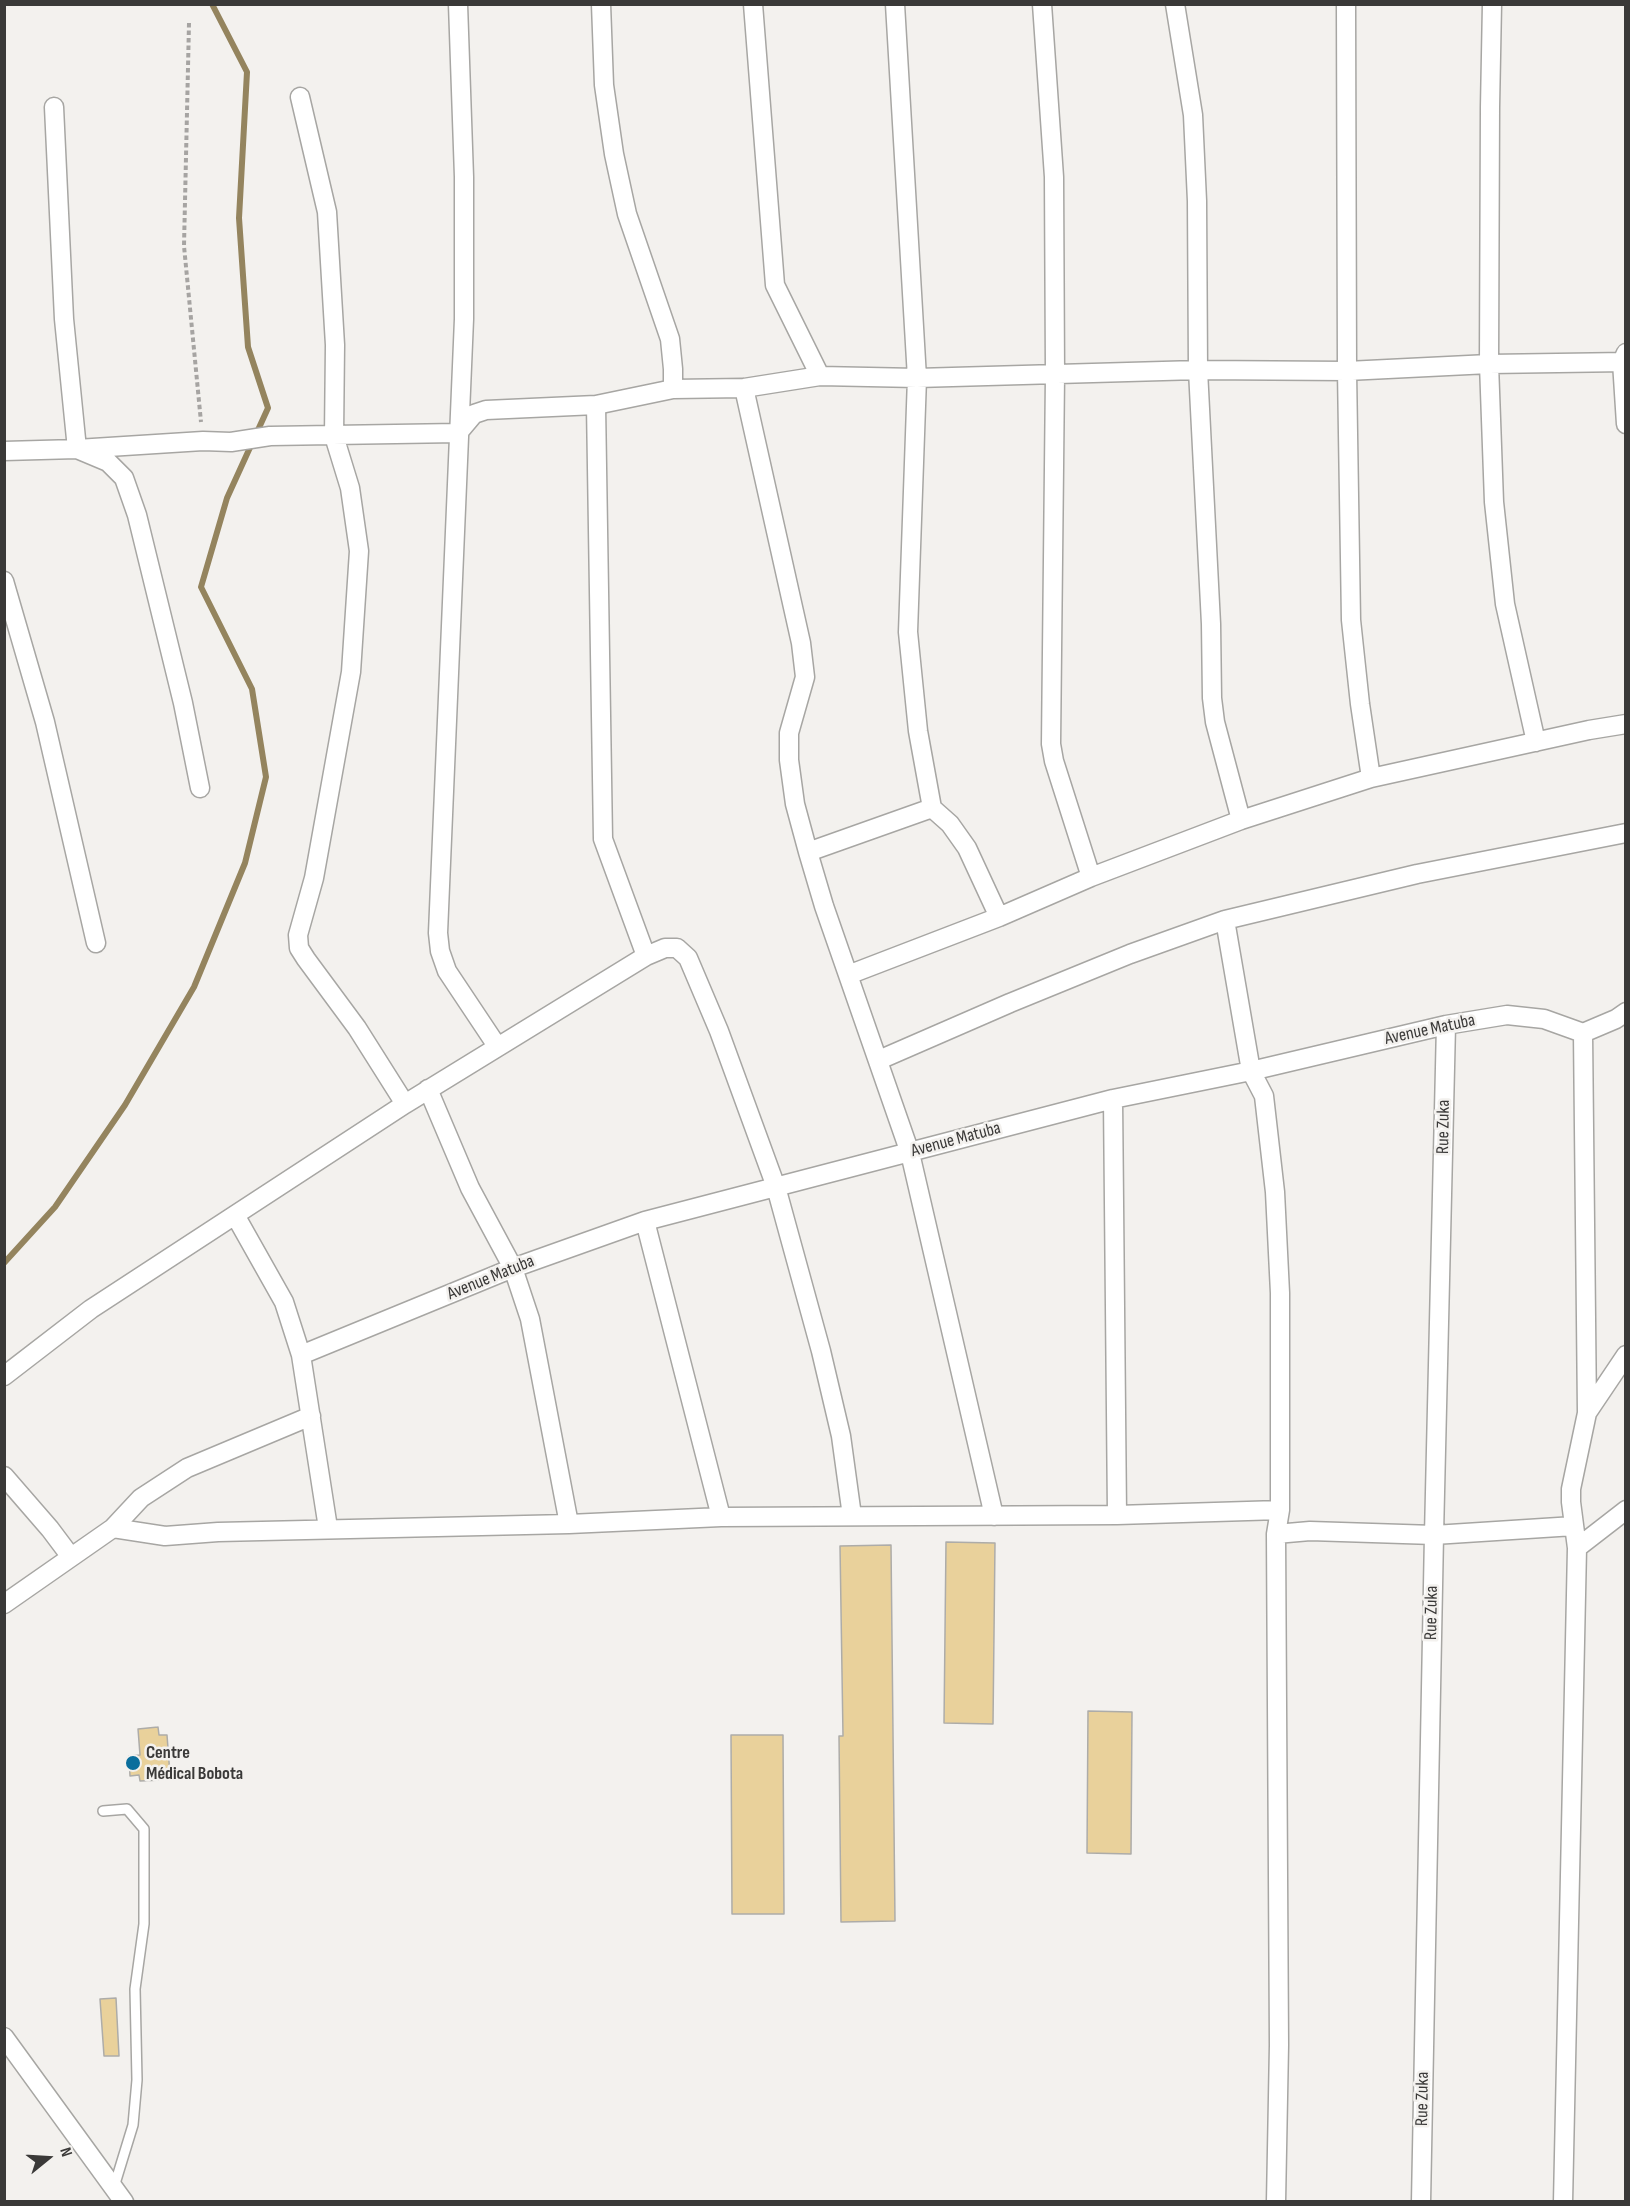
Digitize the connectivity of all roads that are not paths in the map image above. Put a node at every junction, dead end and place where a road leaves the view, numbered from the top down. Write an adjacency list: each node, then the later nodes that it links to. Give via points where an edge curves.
1 (458, 4): 22 (street, via 464,177 464,319)
2 (601, 4): 19 (street, via 604,85 614,154 627,213 670,339)
3 (753, 4): 16 (street, via 775,285)
4 (896, 4): 17 (street)
5 (1042, 4): 15 (street, via 1054,177)
6 (1175, 4): 13 (street, via 1193,115)
7 (1346, 4): 14 (street)
8 (1492, 4): 12 (street)
9 (300, 97): 23 (street, via 327,212)
10 (54, 107): 24 (street, via 64,331)
11 (1624, 359): 12 (street); 21 (street)
12 (1489, 364): 14 (street); 29 (street, via 1494,501 1505,604)
13 (1198, 370): 14 (street); 15 (street); 33 (street, via 1212,698)
14 (1347, 371): 30 (street, via 1351,620)
15 (1055, 375): 17 (street); 36 (street, via 1051,744)
16 (820, 376): 17 (street); 18 (street)
17 (917, 378): 32 (street, via 908,632 918,730)
18 (744, 388): 19 (street); 35 (street, via 801,644 805,677 789,733 789,760 795,804)
19 (673, 389): 20 (street)
20 (596, 405): 22 (street, via 486,410 474,414); 40 (street, via 603,839)
21 (1626, 424)
22 (458, 433): 23 (street); 45 (street, via 438,933 447,971)
23 (334, 436): 24 (street, via 270,436 231,442); 50 (street, via 350,488 359,551 351,672 314,878 297,935 306,959 357,1028)
24 (77, 449): 25 (street); 31 (street, via 108,462 124,478 137,515 183,703)
25 (4, 451)
26 (4, 581): 27 (street)
27 (9, 614): 39 (street, via 48,733)
28 (1626, 724): 29 (street)
29 (1536, 742): 30 (street)
30 (1371, 778): 33 (street)
31 (200, 789)
32 (932, 808): 35 (street); 37 (street, via 950,824 967,848)
33 (1241, 820): 36 (street)
34 (1626, 833): 38 (street, via 1417,874)
35 (808, 852): 41 (street)
36 (1091, 877): 37 (street)
37 (999, 917): 41 (street)
38 (1225, 920): 46 (street, via 1130,954); 47 (street)
39 (96, 943)
40 (646, 956): 45 (street); 52 (street, via 677,948 688,958 727,1051)
41 (848, 975): 46 (street)
42 (1626, 1012): 44 (street)
43 (1446, 1025): 44 (street, Avenue Matuba, via 1507,1015 1544,1019); 47 (street, Avenue Matuba); 73 (street, Rue Zuka)
44 (1583, 1033): 59 (street)
45 (497, 1046): 48 (street)
46 (879, 1060): 51 (street)
47 (1251, 1071): 49 (street, Avenue Matuba); 62 (street, via 1264,1096 1275,1192 1280,1293)
48 (428, 1089): 50 (street); 55 (street, via 470,1188)
49 (1113, 1099): 51 (street, Avenue Matuba); 64 (street)
50 (405, 1104): 53 (street)
51 (910, 1153): 52 (street, Avenue Matuba); 66 (street)
52 (776, 1187): 54 (street, Avenue Matuba); 65 (street, via 842,1436)
53 (235, 1215): 57 (street, via 284,1302); 58 (street, via 91,1309)
54 (645, 1221): 55 (street, Avenue Matuba); 67 (street)
55 (513, 1268): 57 (street, Avenue Matuba); 68 (street, via 530,1318)
56 (1626, 1354): 59 (street)
57 (301, 1355): 60 (street)
58 (4, 1376)
59 (1587, 1413): 69 (street, via 1572,1489)
60 (311, 1416): 70 (street, via 187,1468 141,1498); 71 (street)
61 (4, 1476): 75 (street)
62 (1280, 1510): 64 (street); 72 (street)
63 (1626, 1510): 74 (street)
64 (1117, 1515): 66 (street)
65 (852, 1516): 66 (street); 67 (street)
66 (994, 1516)
67 (721, 1517): 68 (street)
68 (569, 1524): 71 (street)
69 (1574, 1526): 73 (street); 74 (street)
70 (113, 1528): 71 (street, via 165,1536); 75 (street)
71 (328, 1528)
72 (1276, 1534): 73 (street, via 1310,1531); 80 (street)
73 (1434, 1535): 81 (street, Rue Zuka)
74 (1577, 1548): 82 (street)
75 (71, 1557): 76 (street)
76 (4, 1604)
77 (103, 1811): 79 (lane, via 127,1809 144,1829 144,1924 135,1989 137,2080 133,2125)
78 (4, 2037): 79 (street)
79 (119, 2195)
80 (1276, 2202)
81 (1421, 2202)
82 (1563, 2202)

